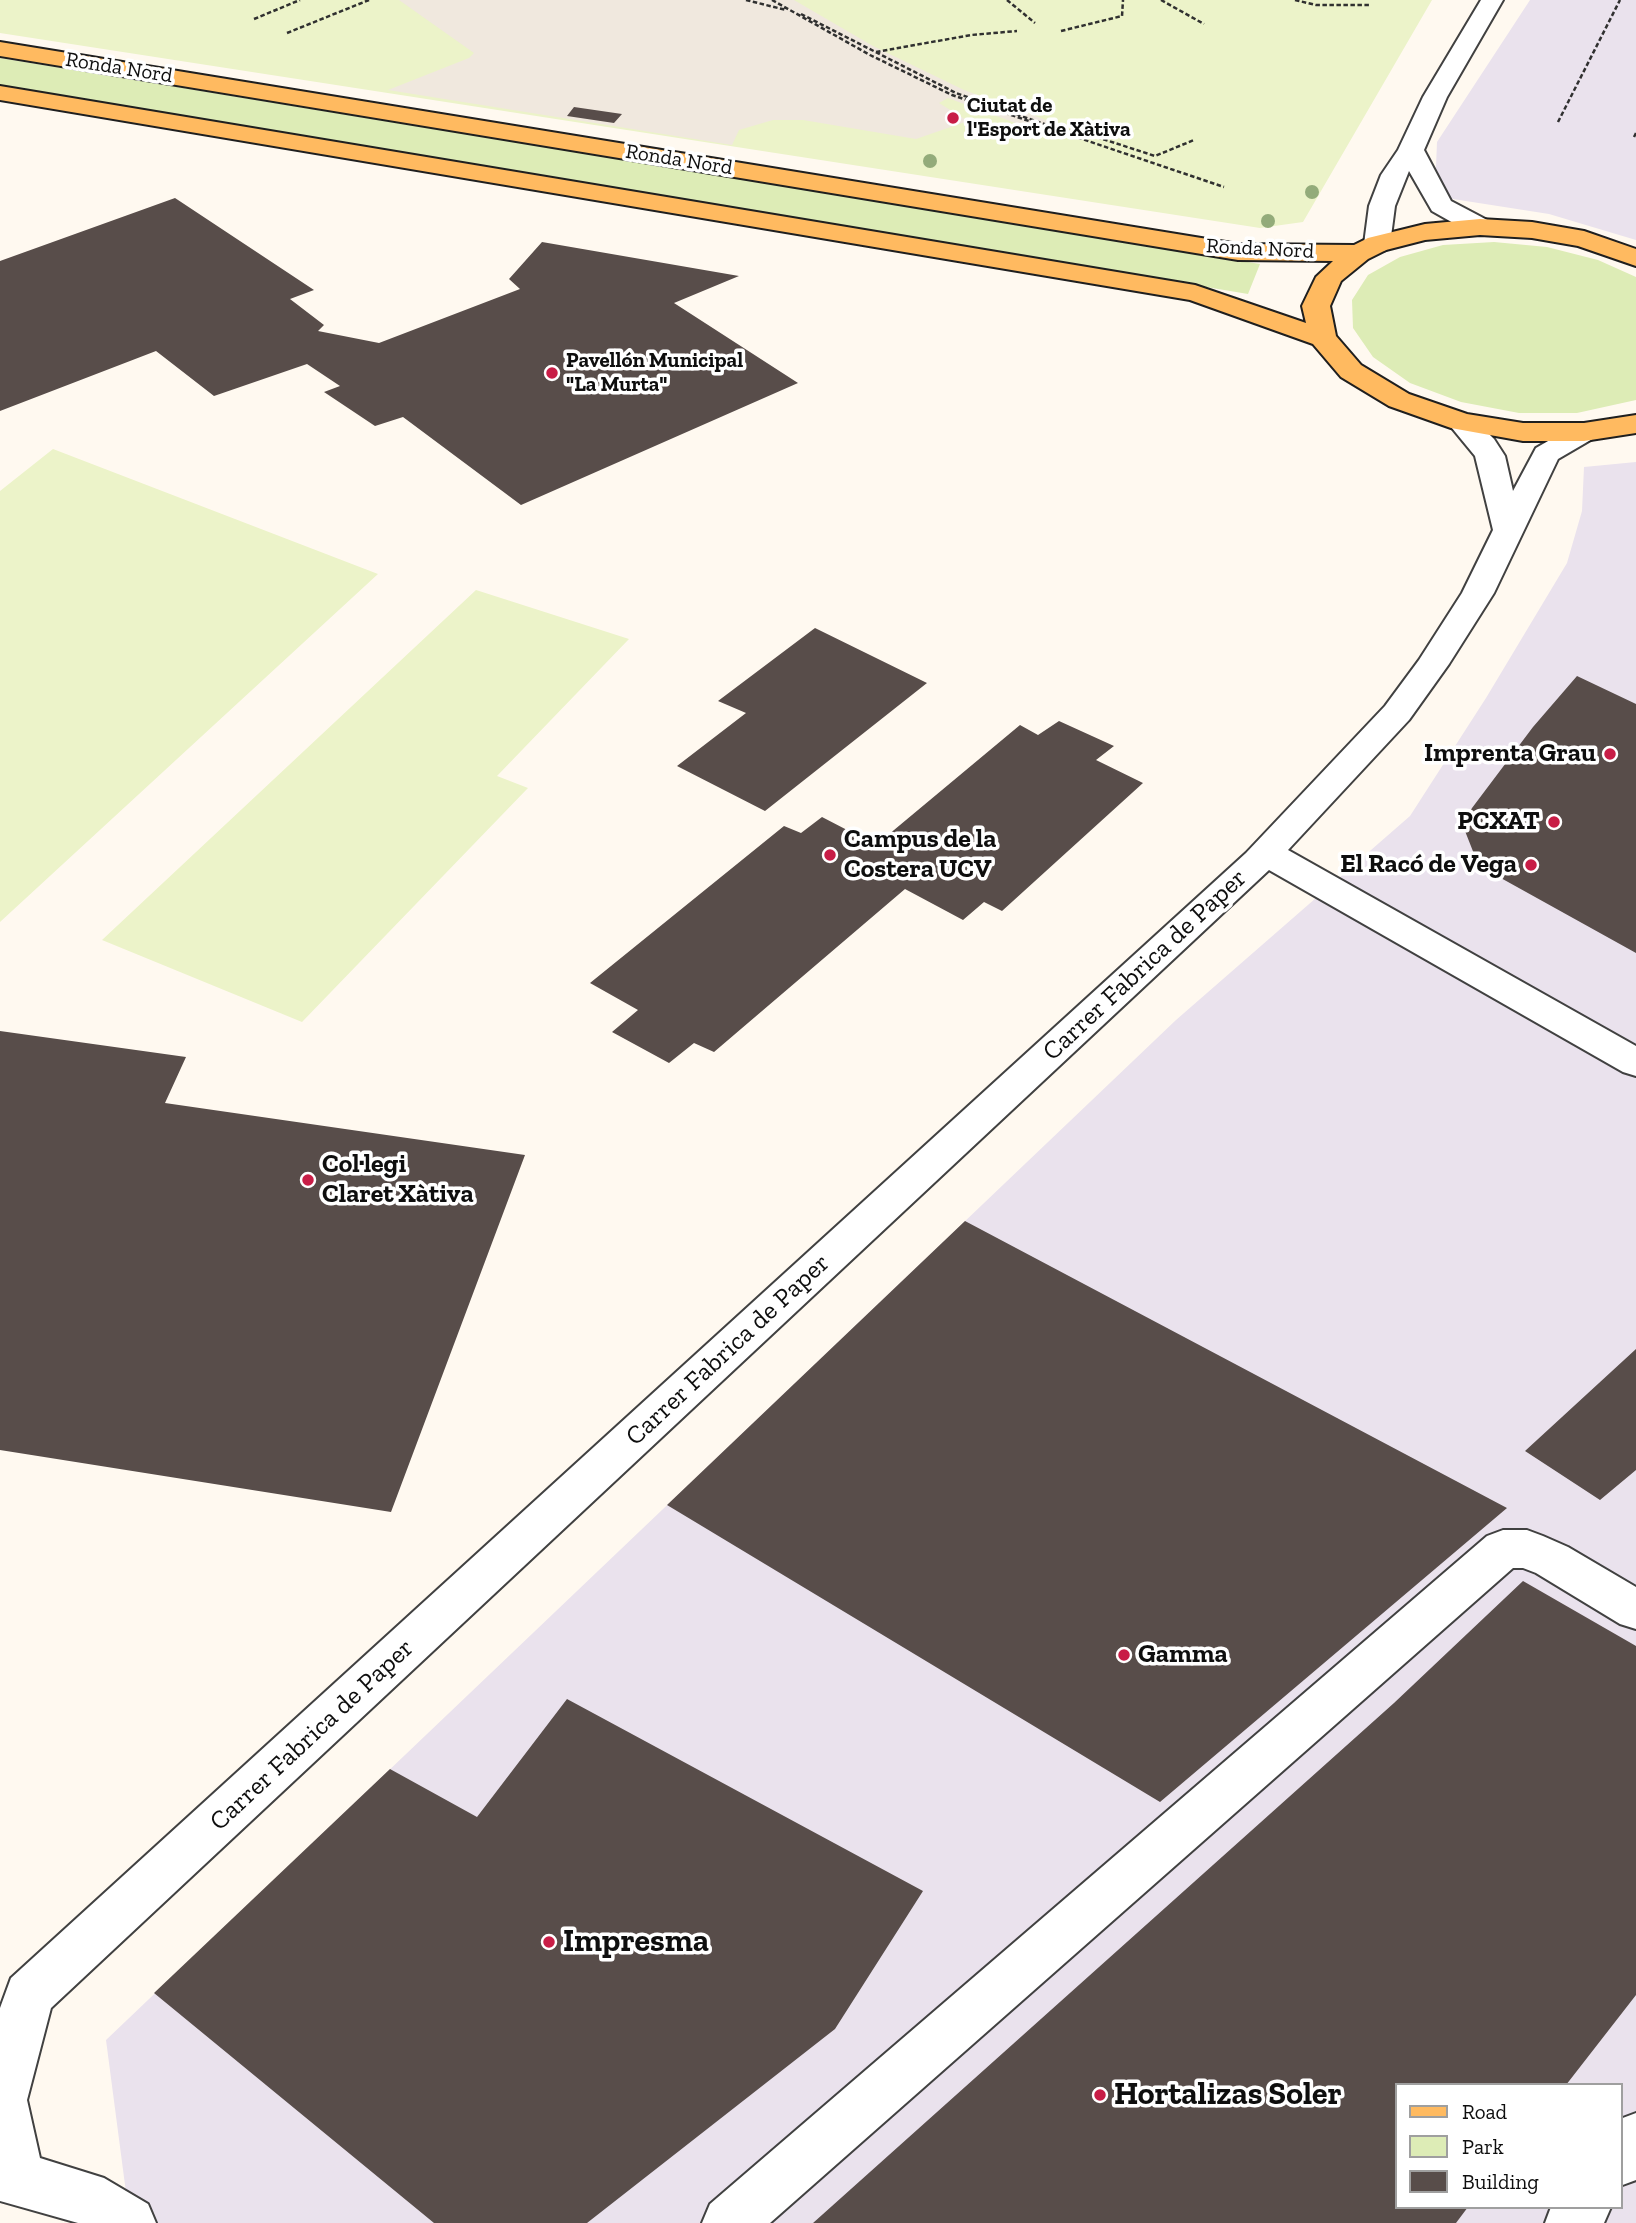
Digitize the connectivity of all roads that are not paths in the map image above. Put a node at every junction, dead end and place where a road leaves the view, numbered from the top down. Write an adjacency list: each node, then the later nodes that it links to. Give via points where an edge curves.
1 (1492, 0): 4 (street, via 1435,97)
2 (0, 49): 6 (main road, Ronda Nord, via 1238,252)
3 (0, 93): 8 (main road, Ronda Nord, via 1195,293)
4 (1411, 150): 5 (street, via 1441,205); 6 (street, via 1394,175)
5 (1480, 227): 6 (main road, via 1425,232); 7 (main road, via 1584,240)
6 (1368, 249): 8 (main road, via 1329,277 1316,306)
7 (1636, 258)
8 (1323, 338): 9 (main road, via 1351,371 1399,400)
9 (1461, 422): 11 (main road, via 1523,432); 12 (street, via 1490,456)
10 (1636, 424): 11 (main road)
11 (1584, 432): 12 (street, Carrer Fabrica de Paper, via 1546,454)
12 (1507, 528): 13 (street, Carrer Fabrica de Paper, via 1478,593 1397,713)
13 (1266, 853): 14 (street); 18 (street, Carrer Fabrica de Paper, via 29,1995 1,2101)
14 (1636, 1063)
15 (1636, 1610): 20 (street, via 1552,1560 1527,1549 1503,1549)
16 (1636, 2139): 17 (street)
17 (1622, 2157)
18 (9, 2176): 19 (street, via 85,2197)
19 (129, 2223)
20 (729, 2223)

